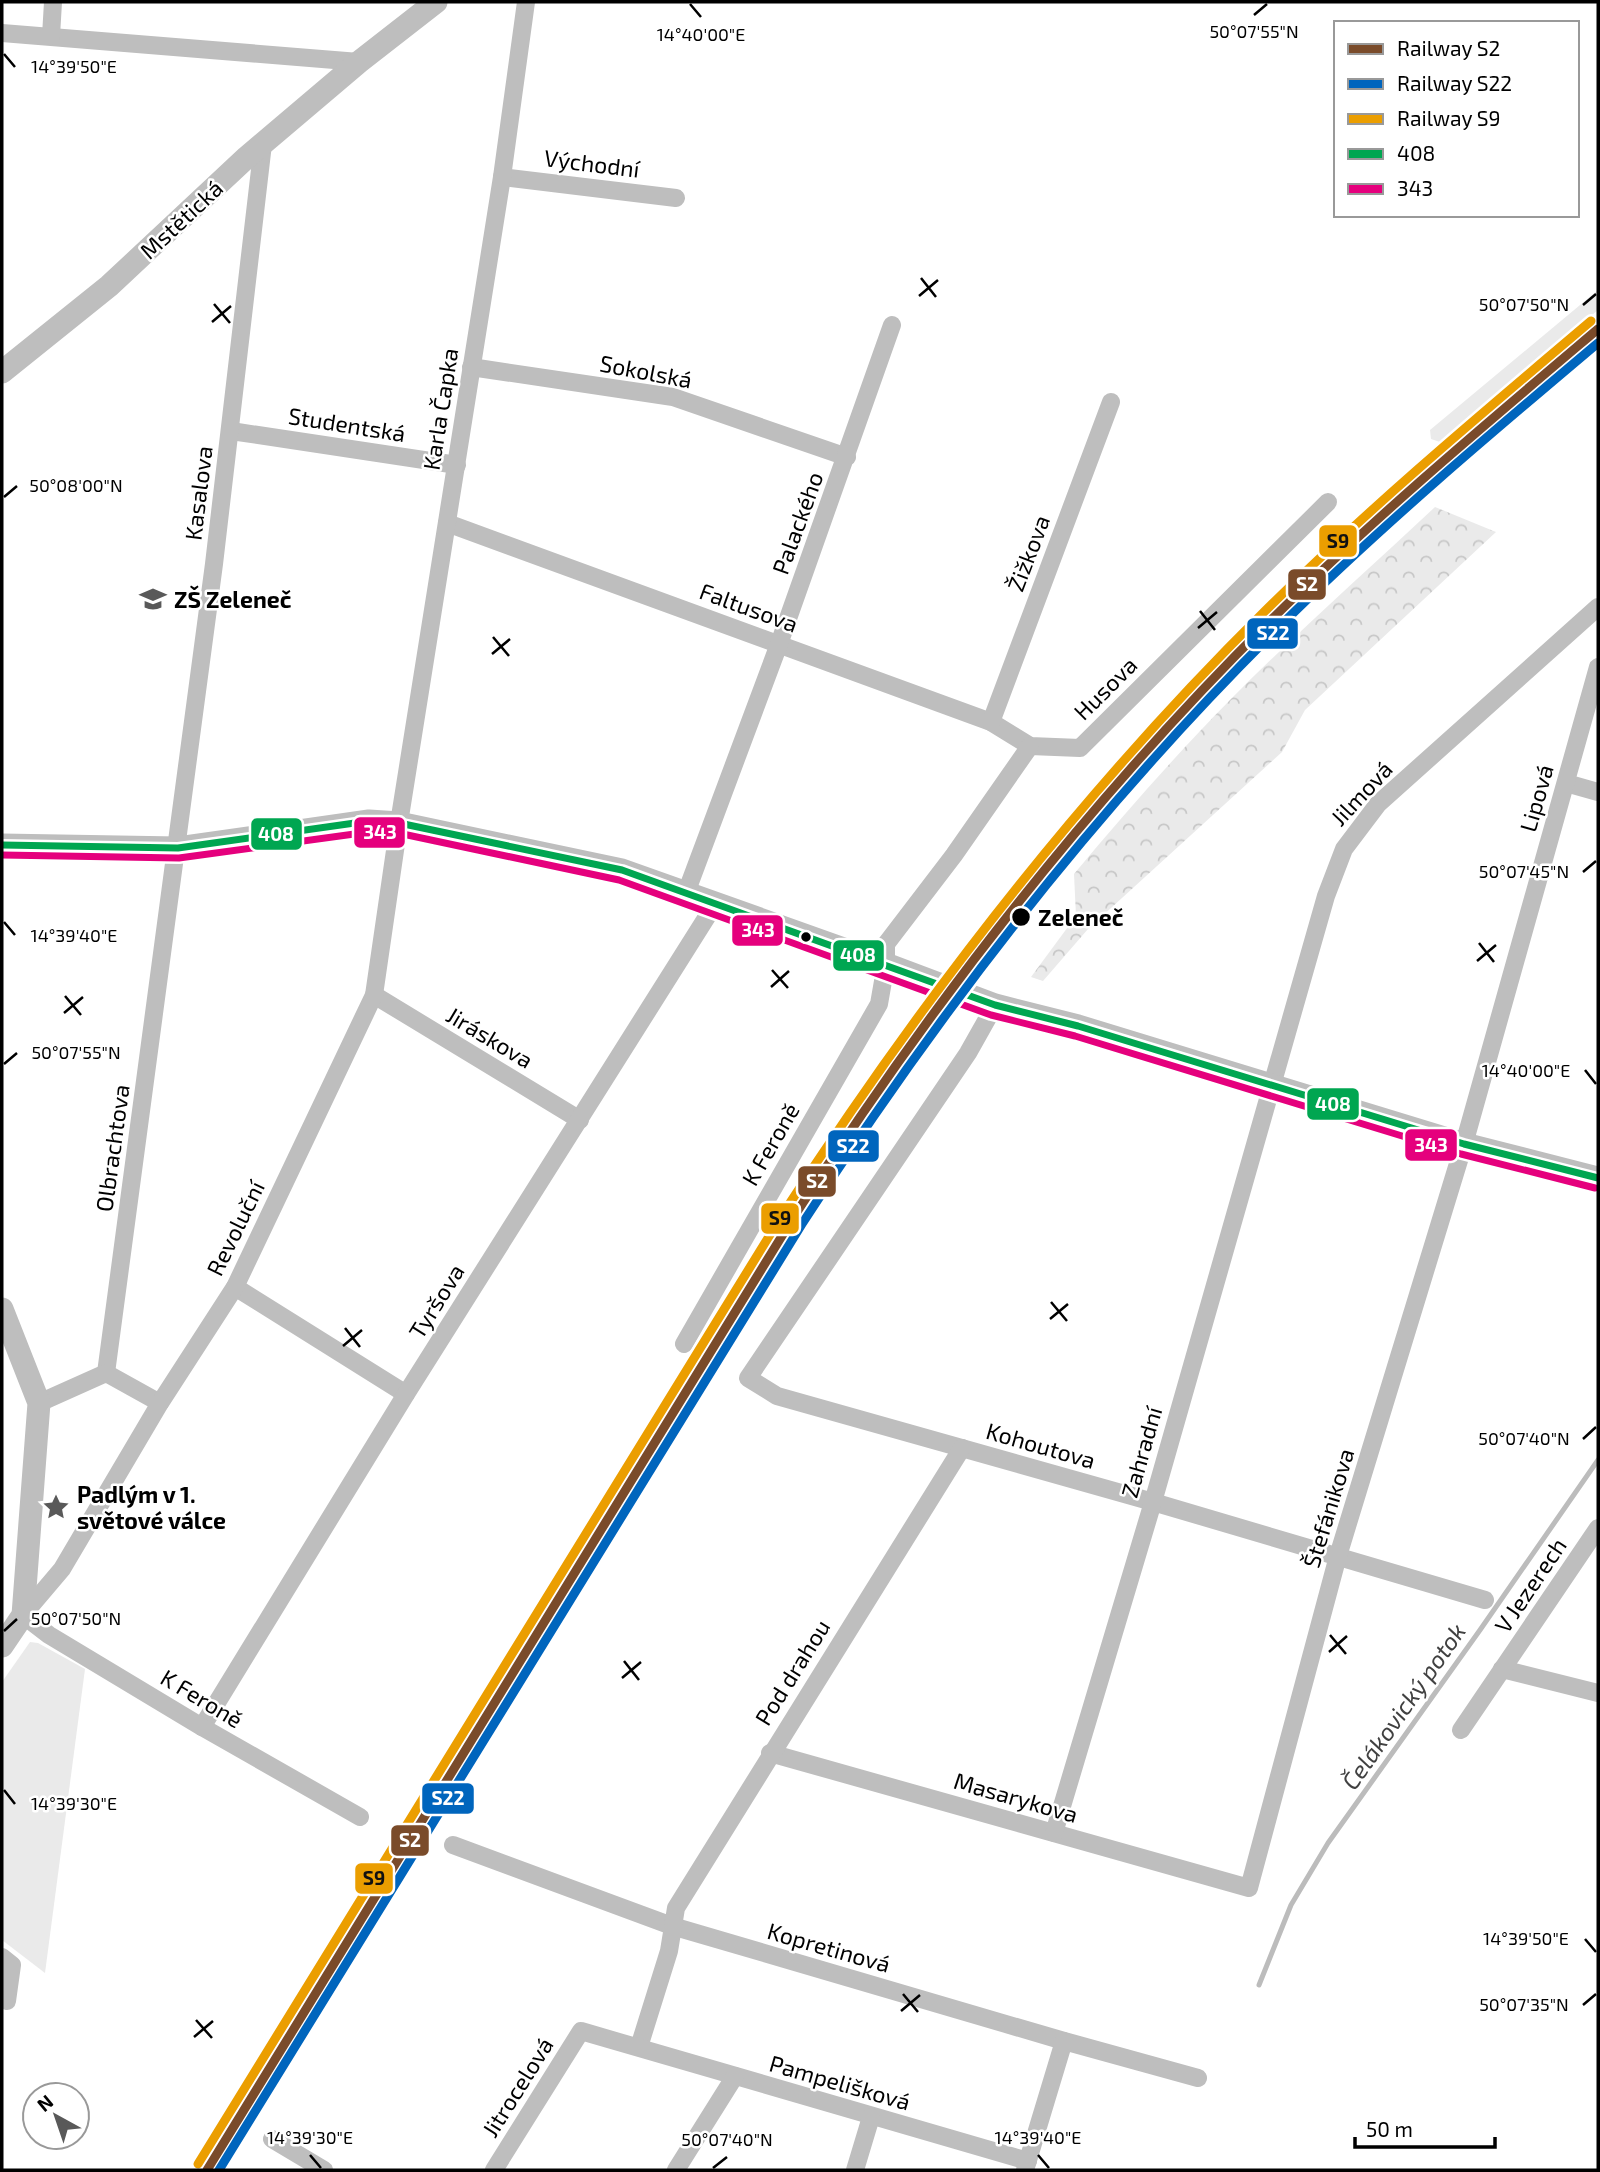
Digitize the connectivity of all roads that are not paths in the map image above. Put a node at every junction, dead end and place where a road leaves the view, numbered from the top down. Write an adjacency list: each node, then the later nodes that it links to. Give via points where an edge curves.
1 (53, 2): 5 (street)
2 (436, 2): 6 (street, Mstětická)
3 (526, 2): 8 (street, Karla Čapka)
4 (2, 33): 5 (street)
5 (51, 36): 6 (street)
6 (359, 62): 7 (street, Mstětická)
7 (263, 144): 12 (street, Mstětická, via 109,286); 14 (street, Kasalova)
8 (502, 177): 9 (street, Východní); 11 (street, Karla Čapka)
9 (676, 198)
10 (892, 326): 15 (street, Palackého)
11 (471, 367): 15 (street, Sokolská, via 673,397); 16 (street, Karla Čapka)
12 (2, 372)
13 (1111, 402): 22 (street, Žižkova)
14 (231, 431): 16 (street, Studentská); 28 (street, Kasalova)
15 (847, 457): 20 (street, Palackého)
16 (457, 465): 18 (street, Karla Čapka)
17 (1328, 502): 23 (street, Husova, via 1080,748)
18 (447, 523): 20 (street, Faltusova); 26 (street, Karla Čapka)
19 (1598, 607): 34 (street, Jilmová, via 1378,804 1344,849 1326,896)
20 (779, 644): 22 (street, Faltusova); 29 (street, Palackého)
21 (1598, 667): 24 (street, Lipová)
22 (990, 722): 23 (street, Faltusova)
23 (1030, 746): 31 (street, via 886,944)
24 (1566, 783): 25 (street); 36 (street, Lipová)
25 (1598, 792)
26 (399, 823): 28 (street, via 369,821); 29 (street, via 622,870); 32 (street, Revoluční)
27 (2, 845): 28 (street)
28 (177, 848): 41 (street, Olbrachtova)
29 (686, 893): 30 (street)
30 (715, 904): 31 (street); 35 (street, Tyršova)
31 (886, 964): 33 (street); 40 (street, K Feroně, via 879,1004)
32 (374, 995): 35 (street, Jiráskova); 38 (street, Revoluční)
33 (995, 1005): 34 (street); 45 (street, Kohoutova, via 968,1053 748,1378 777,1396)
34 (1273, 1084): 36 (street); 46 (street, Zahradní)
35 (580, 1120): 42 (street, Tyršova)
36 (1464, 1144): 37 (street); 48 (street, Štefánikova)
37 (1598, 1178)
38 (235, 1287): 42 (street); 44 (street, Revoluční)
39 (2, 1309): 43 (street)
40 (684, 1344)
41 (106, 1373): 43 (street); 44 (street)
42 (406, 1394): 54 (street, Tyršova)
43 (39, 1403): 50 (street)
44 (160, 1404): 50 (street, Revoluční, via 62,1569)
45 (962, 1448): 46 (street, Kohoutova); 56 (street, Pod drahou)
46 (1153, 1502): 48 (street, Kohoutova); 58 (street, Zahradní)
47 (1598, 1528): 52 (street, V Jezerech)
48 (1338, 1556): 49 (street, Kohoutova); 60 (street, Štefánikova)
49 (1485, 1600)
50 (23, 1615): 51 (street); 54 (street, K Feroně)
51 (2, 1646)
52 (1502, 1669): 53 (street); 55 (street, V Jezerech)
53 (1598, 1693)
54 (202, 1727): 57 (street, K Feroně)
55 (1461, 1730)
56 (771, 1753): 58 (street, Masarykova); 61 (street, Pod drahou, via 676,1908)
57 (360, 1817)
58 (1054, 1833): 60 (street, Masarykova)
59 (453, 1845): 61 (street, Kopretinová)
60 (1249, 1888)
61 (672, 1926): 65 (street, Kopretinová); 66 (street)
62 (2, 1957): 63 (street, via 12,1965)
63 (7, 2001)
64 (581, 2031): 66 (street, Pampelišková); 73 (street, Jitrocelová)
65 (1064, 2041): 68 (street, Kopretinová); 71 (street)
66 (639, 2046): 67 (street, Pampelišková)
67 (734, 2076): 69 (street, Pampelišková); 74 (street)
68 (1198, 2078)
69 (871, 2117): 71 (street, Pampelišková); 75 (street)
70 (272, 2139): 72 (street)
71 (1026, 2166)
72 (324, 2170)
73 (494, 2170)
74 (676, 2170)
75 (855, 2170)

